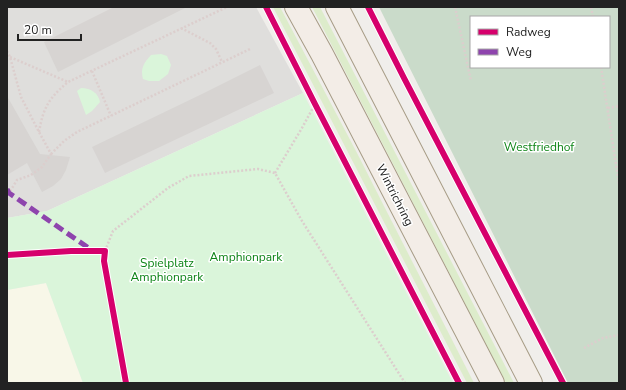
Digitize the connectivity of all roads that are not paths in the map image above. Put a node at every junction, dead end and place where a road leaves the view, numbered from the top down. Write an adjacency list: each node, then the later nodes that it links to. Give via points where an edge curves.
1 (296, 7): 3 (main road, Wintrichring)
2 (338, 7): 4 (main road)
3 (492, 383)
4 (531, 383)

